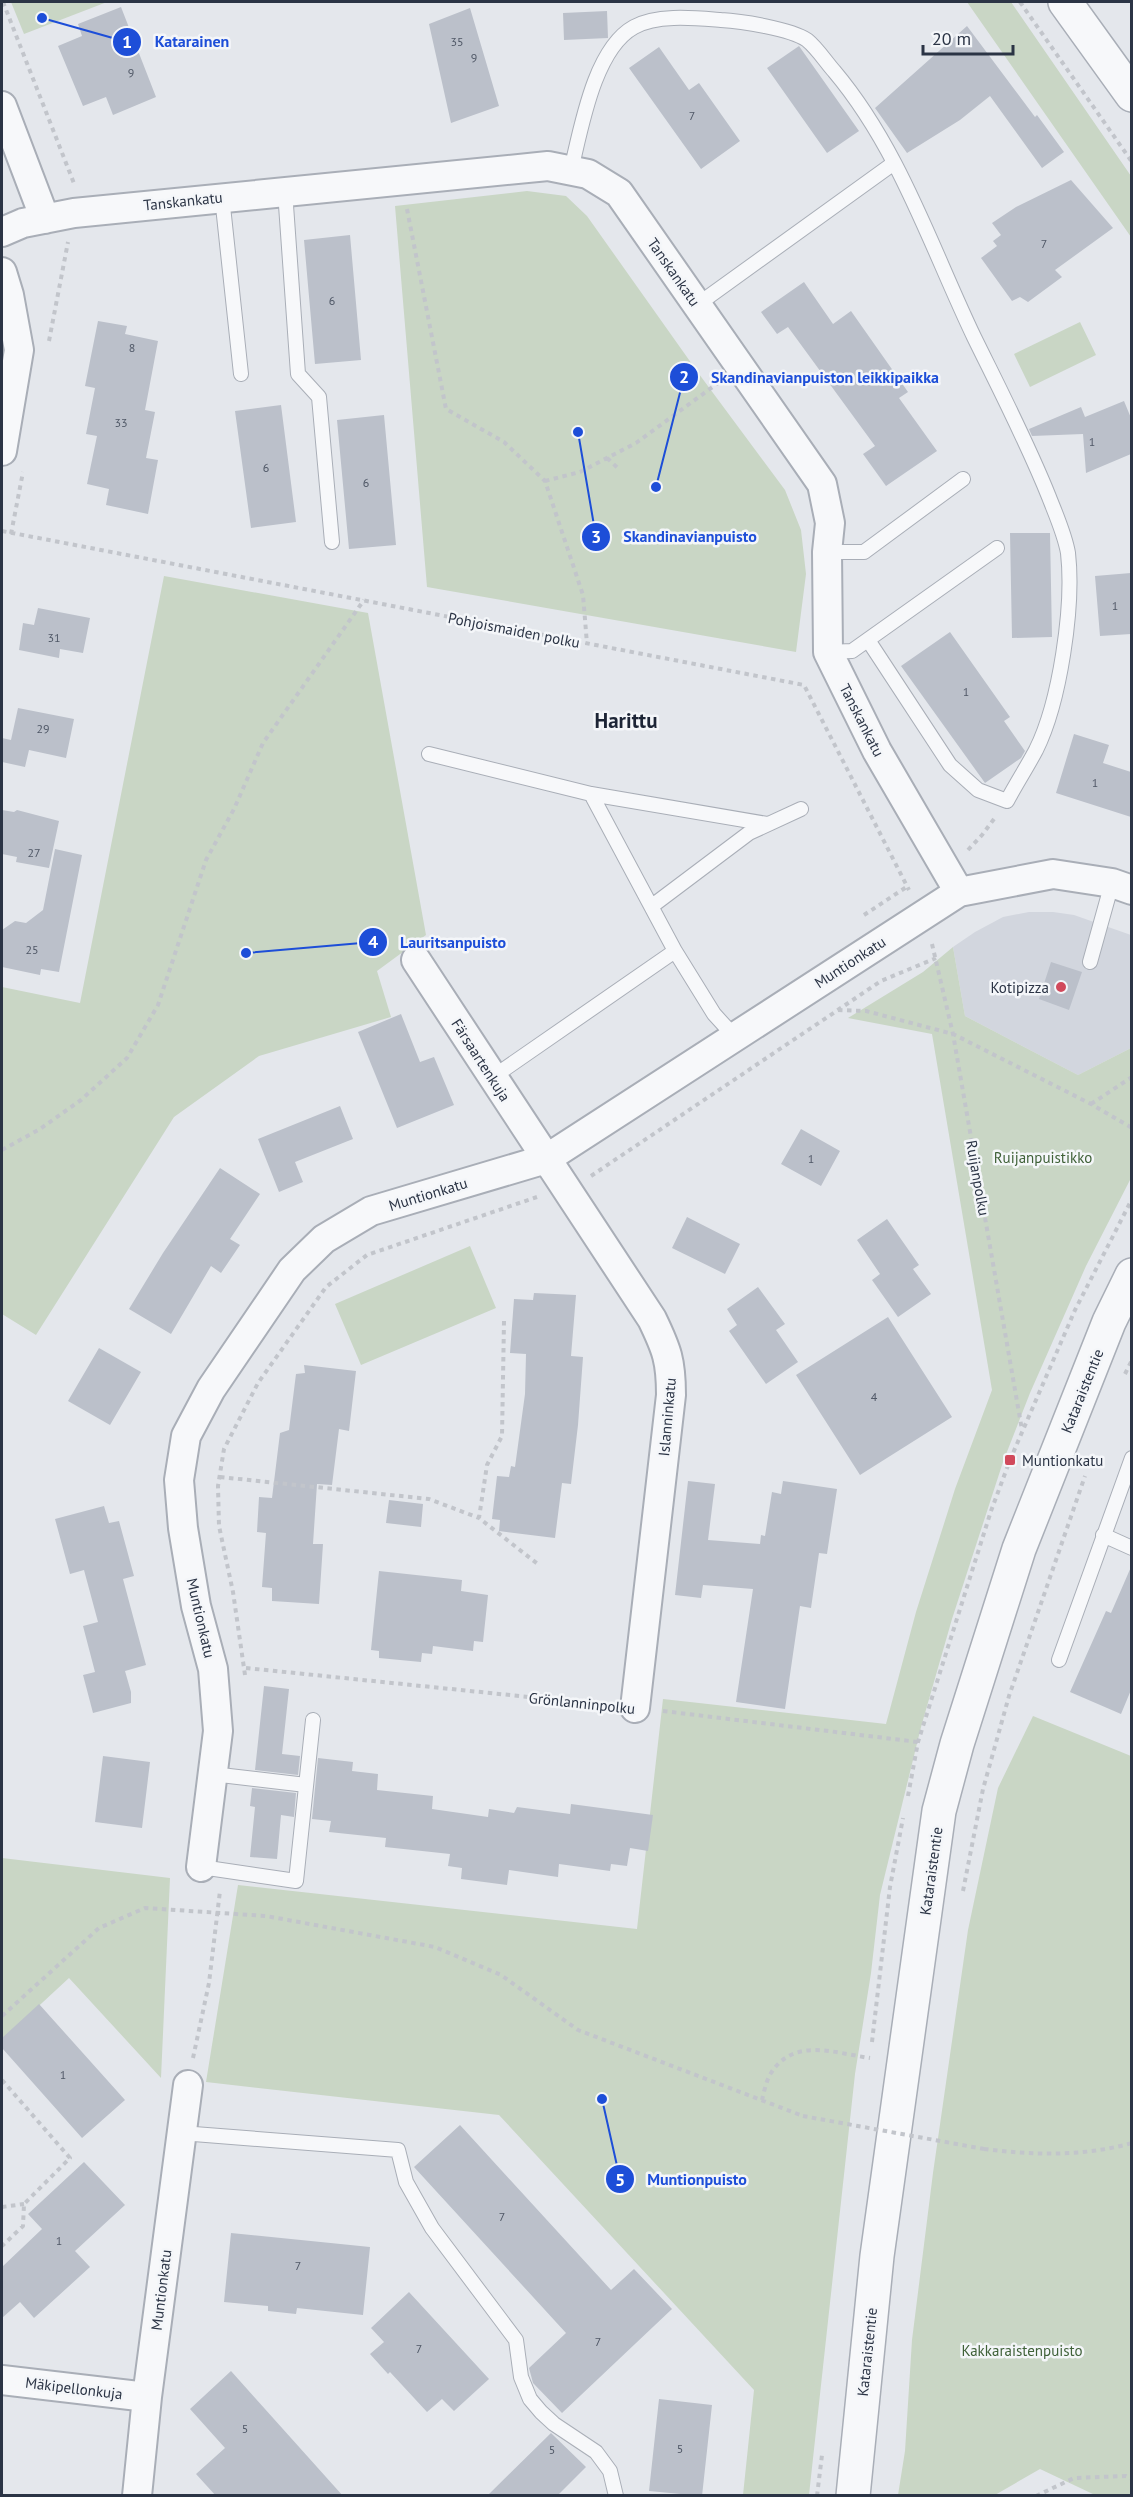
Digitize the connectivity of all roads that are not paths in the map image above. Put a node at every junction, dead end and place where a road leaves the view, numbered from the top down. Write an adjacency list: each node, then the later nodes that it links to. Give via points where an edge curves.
1 (1065, 2): 2 (street)
2 (1131, 95)
3 (2, 106): 8 (street)
4 (894, 163): 5 (lane, via 855,96 806,40 776,29 727,20 675,16 634,27 614,45 592,92); 10 (lane); 17 (lane, via 1035,462 1068,551 1069,599 1051,711 1036,749 1007,801 978,790 950,765)
5 (571, 170): 6 (street, Tanskankatu, via 548,166); 10 (street, Tanskankatu, via 588,174 619,193)
6 (285, 191): 7 (street, Tanskankatu); 14 (lane, via 298,374 319,397)
7 (222, 197): 8 (street, Tanskankatu, via 74,213); 11 (lane)
8 (23, 225)
9 (2, 272): 12 (street, via 19,350)
10 (697, 304): 16 (street, Tanskankatu, via 822,484 830,523)
11 (241, 374)
12 (13, 458)
13 (963, 479): 16 (lane, via 864,552)
14 (332, 542)
15 (997, 548): 17 (lane)
16 (827, 552): 18 (street, Tanskankatu)
17 (868, 640): 18 (lane, via 852,651)
18 (828, 652): 24 (street, Tanskankatu, via 877,751)
19 (429, 754): 20 (lane)
20 (591, 794): 22 (lane); 25 (lane)
21 (801, 808): 22 (lane)
22 (767, 824): 25 (lane, via 749,833)
23 (1122, 886): 24 (street, Muntionkatu, via 1053,874); 28 (lane)
24 (959, 892): 29 (street, Muntionkatu)
25 (652, 906): 26 (lane)
26 (675, 951): 29 (lane, via 714,1014); 30 (lane)
27 (416, 960): 30 (street, Färsaartenkuja)
28 (1090, 962)
29 (735, 1037): 31 (street, Muntionkatu)
30 (493, 1077): 31 (street, Färsaartenkuja)
31 (546, 1159): 37 (street, Islanninkatu, via 652,1320 671,1367); 39 (street, Muntionkatu, via 371,1211 324,1239 292,1270 211,1389 186,1436 179,1480 196,1606 213,1669 218,1731)
32 (1131, 1275): 48 (street, Kataraistentie, via 1019,1549 939,1811 877,2256)
33 (1131, 1458): 34 (lane)
34 (1103, 1535): 35 (lane); 36 (lane)
35 (1131, 1548)
36 (1059, 1660)
37 (635, 1708)
38 (313, 1720): 40 (lane)
39 (212, 1774): 40 (lane); 41 (street, Muntionkatu)
40 (306, 1785): 41 (lane, via 296,1881)
41 (212, 1869)
42 (188, 2085): 43 (street, Muntionkatu)
43 (182, 2133): 45 (street, Muntionkatu); 47 (lane, via 398,2150 406,2182 432,2228 516,2340 521,2377 530,2399 554,2424 596,2452 610,2471)
44 (2, 2380): 45 (street, Mäkipellonkuja)
45 (147, 2397): 46 (street, Muntionkatu)
46 (137, 2496)
47 (616, 2496)
48 (853, 2496)

